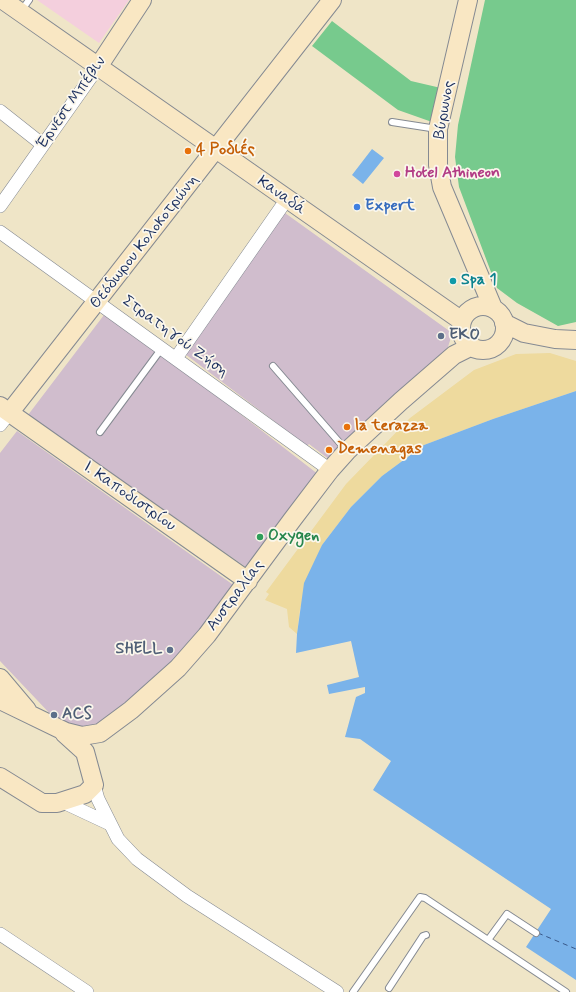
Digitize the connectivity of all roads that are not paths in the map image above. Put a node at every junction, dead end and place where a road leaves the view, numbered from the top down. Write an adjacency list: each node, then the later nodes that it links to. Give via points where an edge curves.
1 (3, 0): 5 (street, Καναδά)
2 (142, 0): 6 (street, Έρνεστ Μπέβιν)
3 (332, 0): 11 (street, Θεόδωρου Κολοκοτρώνη)
4 (468, 0): 9 (street, Βύρωνος)
5 (24, 6): 6 (street, Καναδά)
6 (98, 66): 10 (street, Έρνεστ Μπέβιν); 11 (street, Καναδά)
7 (0, 112): 10 (street)
8 (392, 122): 9 (lane)
9 (438, 129): 16 (street, Βύρωνος, via 438,165 442,187)
10 (43, 145): 13 (street, Έρνεστ Μπέβιν)
11 (216, 150): 12 (street, Καναδά); 15 (street, Θεόδωρου Κολοκοτρώνη)
12 (287, 199): 18 (street, Καναδά); 21 (street)
13 (0, 206)
14 (0, 232): 15 (street, Στρατηγού Ζήση)
15 (98, 302): 20 (street, Στρατηγού Ζήση); 23 (street, Θεόδωρου Κολοκοτρώνη)
16 (493, 308): 17 (street, via 502,316); 18 (street, via 476,306 465,315)
17 (504, 330): 18 (street, via 493,347 478,349); 19 (street)
18 (465, 335): 25 (street, Αυστραλίας, via 454,355)
19 (576, 340)
20 (162, 348): 21 (street, Στρατηγού Ζήση); 24 (lane)
21 (176, 358): 26 (street, Στρατηγού Ζήση)
22 (273, 366): 25 (lane)
23 (3, 414): 27 (street, Ι. Καποδιστρίου)
24 (100, 432)
25 (347, 451): 26 (street, Αυστραλίας)
26 (330, 470): 27 (street, Αυστραλίας)
27 (248, 581): 32 (street, Αυστραλίας, via 178,668 131,710 100,733)
28 (0, 678): 30 (street)
29 (0, 700): 30 (street)
30 (33, 716): 31 (street)
31 (62, 730): 32 (street, via 82,736); 33 (street)
32 (92, 735): 33 (street)
33 (85, 752): 35 (street)
34 (0, 777): 36 (street, via 42,802)
35 (94, 785): 36 (street, via 86,794); 37 (street)
36 (63, 802): 37 (street)
37 (110, 824): 44 (street, via 127,850 157,875)
38 (536, 933): 41 (lane, via 507,914)
39 (0, 934): 43 (street)
40 (426, 934): 42 (lane, via 422,936)
41 (488, 940): 45 (lane, via 426,898 420,897); 46 (lane)
42 (389, 988)
43 (87, 992)
44 (337, 992)
45 (353, 992)
46 (566, 992)

